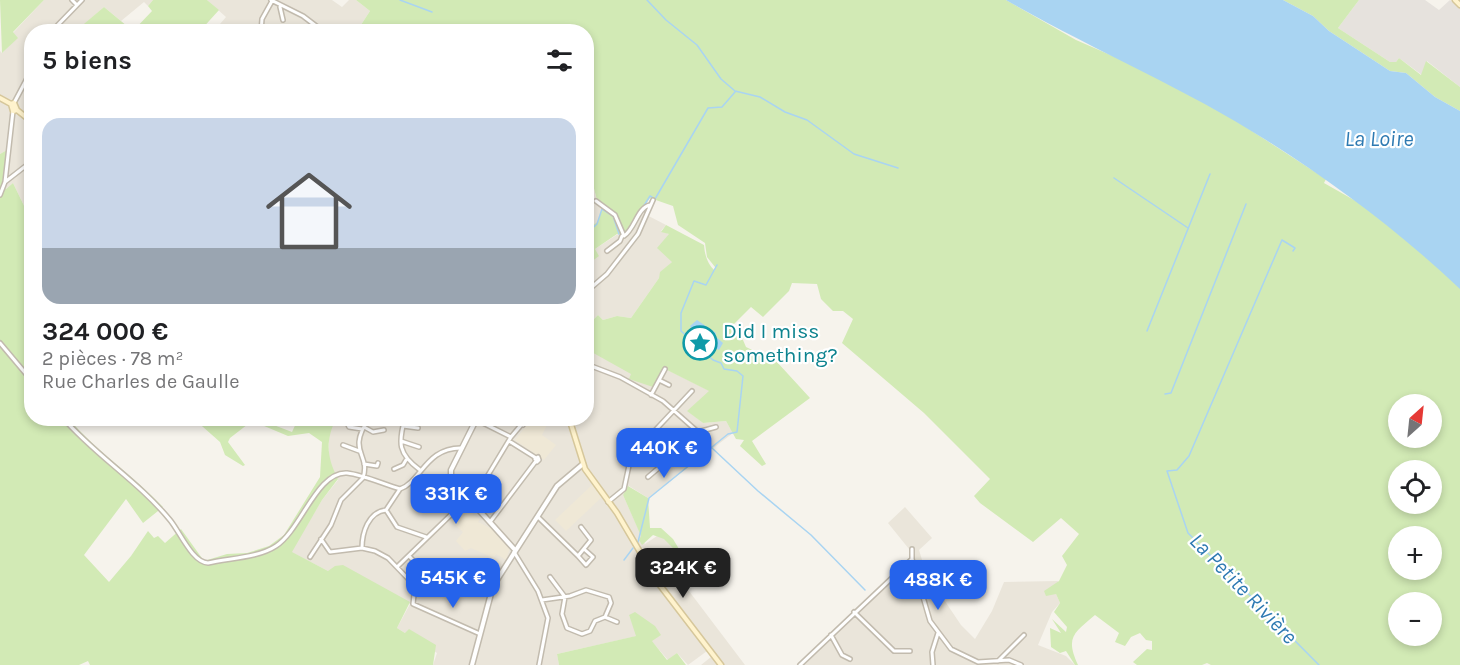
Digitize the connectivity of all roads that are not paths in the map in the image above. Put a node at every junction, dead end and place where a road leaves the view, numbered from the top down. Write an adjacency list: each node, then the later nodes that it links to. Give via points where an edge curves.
1 (72, 0): 5 (street)
2 (82, 0): 5 (street)
3 (1455, 0): 6 (main road)
4 (272, 1): 7 (street); 10 (street)
5 (77, 4): 9 (street)
6 (1460, 5)
7 (279, 6): 8 (street); 11 (street)
8 (283, 20)
9 (58, 24)
10 (262, 24)
11 (314, 24)
12 (24, 84): 14 (street)
13 (0, 98): 14 (main road)
14 (13, 104): 15 (main road)
15 (15, 111): 16 (main road); 18 (street)
16 (24, 117)
17 (24, 167): 18 (street)
18 (5, 182): 19 (street)
19 (0, 195)
20 (596, 201): 21 (street, via 615,215)
21 (622, 236): 22 (street); 23 (street, via 651,203 638,234)
22 (607, 251)
23 (594, 285)
24 (0, 344): 27 (street)
25 (594, 367): 31 (street)
26 (665, 369): 28 (street)
27 (24, 372)
28 (659, 380): 29 (street); 31 (street)
29 (669, 385)
30 (692, 391): 32 (street)
31 (651, 395): 32 (street)
32 (675, 410): 44 (street); 46 (street)
33 (71, 426): 60 (street, via 152,500 203,563 271,549 305,513 330,476 345,473)
34 (348, 426): 41 (street)
35 (403, 426): 42 (street); 47 (street)
36 (472, 426): 50 (street)
37 (487, 426): 45 (street)
38 (522, 426): 45 (street)
39 (571, 426): 56 (main road)
40 (716, 427): 44 (street)
41 (363, 428): 43 (street, via 373,432); 51 (street, via 358,438)
42 (418, 428)
43 (384, 430)
44 (698, 432): 53 (street)
45 (510, 439): 62 (street); 66 (street, via 536,460)
46 (646, 439): 53 (street); 63 (street, via 631,456 624,489)
47 (401, 441): 49 (street); 52 (street)
48 (343, 445): 51 (street)
49 (419, 447)
50 (461, 450): 58 (street, via 450,450 428,460); 62 (street, via 450,476)
51 (359, 451): 55 (street)
52 (406, 460): 57 (street); 58 (street)
53 (668, 460): 59 (street)
54 (378, 463): 55 (street)
55 (364, 464): 60 (street)
56 (583, 464): 63 (main road); 65 (street, via 557,486)
57 (394, 469)
58 (420, 470): 61 (street)
59 (648, 477)
60 (363, 478): 61 (street); 69 (street, via 341,500)
61 (400, 489): 64 (street)
62 (470, 501): 66 (street); 68 (street)
63 (608, 502): 97 (main road, via 659,584)
64 (386, 510): 68 (street, via 397,527); 70 (street, via 370,520)
65 (536, 516): 73 (street); 75 (street)
66 (490, 522): 73 (street)
67 (581, 527): 71 (street, via 591,540)
68 (427, 537): 74 (street)
69 (321, 539): 70 (street, via 326,549 333,552); 76 (street)
70 (362, 548): 78 (street, via 383,555)
71 (584, 549): 75 (street); 75 (street, via 593,557 586,565)
72 (912, 549): 77 (street)
73 (515, 551): 82 (street); 87 (street, via 490,593)
74 (410, 556): 78 (street); 79 (street)
75 (578, 556)
76 (310, 557)
77 (912, 559): 83 (street); 86 (street, via 930,621)
78 (397, 567): 87 (street, via 415,586 412,602)
79 (427, 575)
80 (550, 577): 81 (street)
81 (565, 597): 82 (street); 84 (street, via 590,590 609,597 611,603); 84 (street, via 562,614 567,628 582,634)
82 (542, 600): 96 (street, via 548,621)
83 (854, 612): 88 (street); 90 (street, via 894,651)
84 (605, 617): 85 (street)
85 (617, 622)
86 (938, 633): 94 (street, via 958,654); 100 (street)
87 (481, 634): 95 (street)
88 (831, 635): 91 (street, via 842,655); 92 (street)
89 (1024, 635): 93 (street)
90 (910, 651)
91 (850, 659)
92 (804, 661): 98 (street); 99 (street)
93 (998, 661): 94 (street); 101 (street)
94 (982, 664)
95 (471, 665)
96 (539, 665)
97 (721, 665)
98 (800, 665)
99 (808, 665)
100 (933, 665)
101 (1021, 665)

